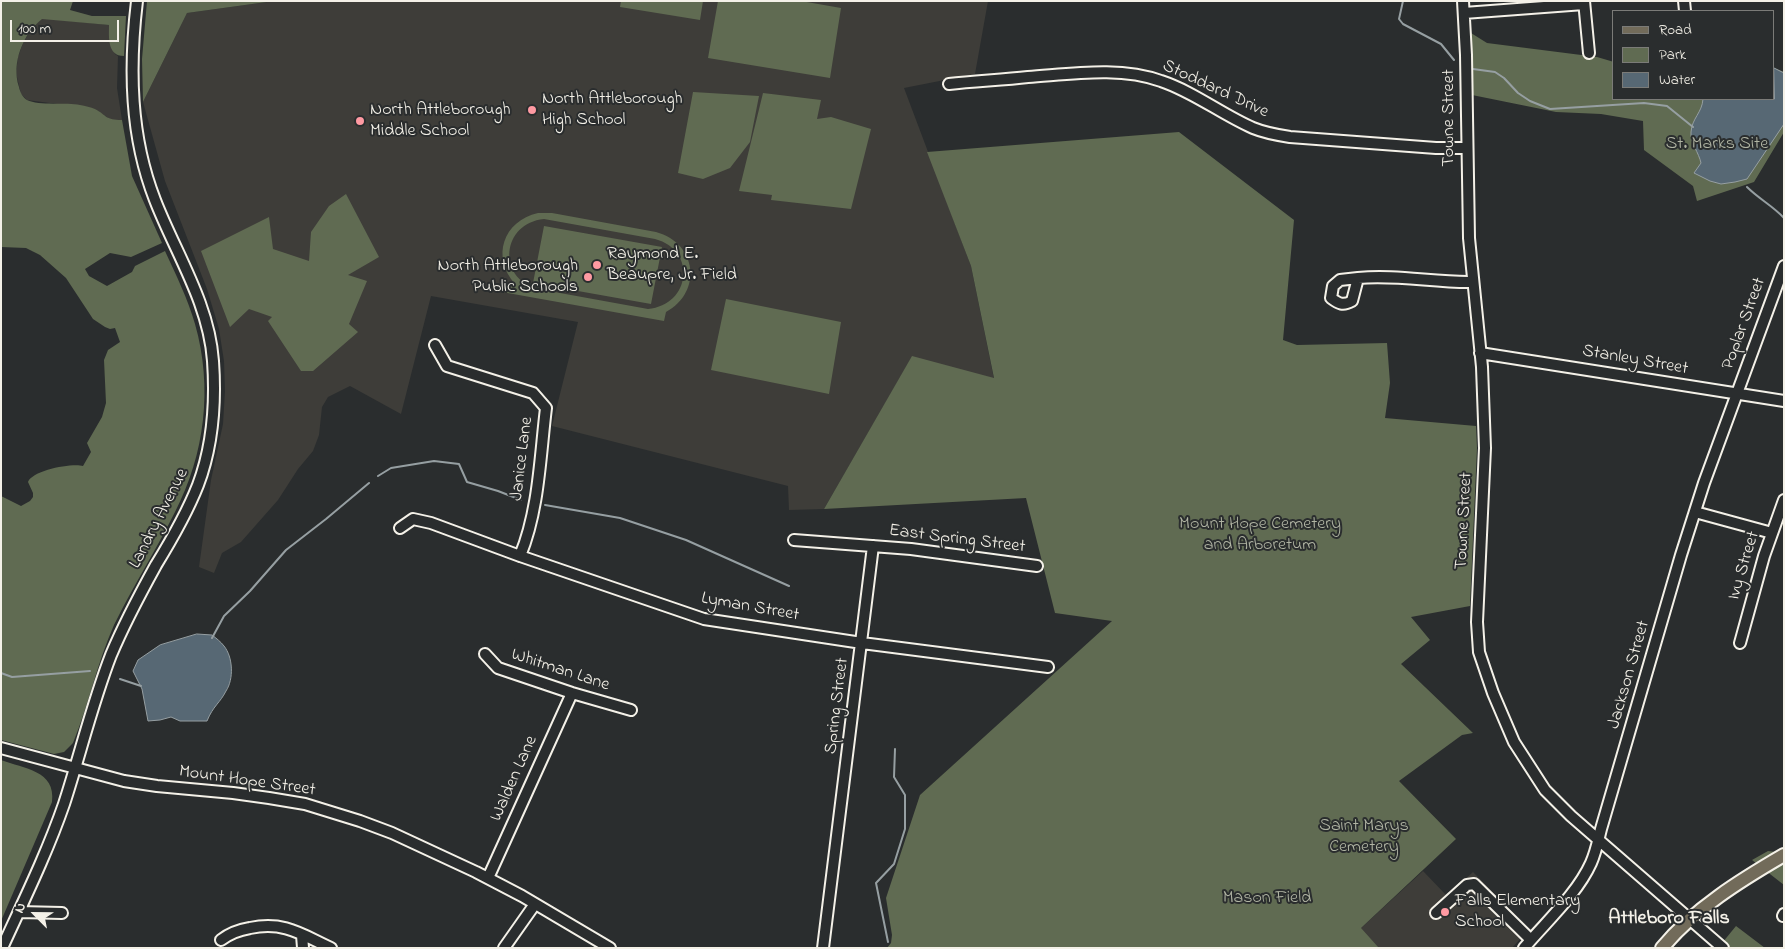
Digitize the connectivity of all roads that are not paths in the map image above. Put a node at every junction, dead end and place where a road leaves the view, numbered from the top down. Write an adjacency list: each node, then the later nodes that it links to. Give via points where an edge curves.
1 (137, 1): 30 (street, Landry Avenue, via 132,69 138,137 149,183 188,273 207,328 213,358 214,409 210,443 198,485 113,651)
2 (1463, 1): 4 (street, Towne Street)
3 (1584, 2): 4 (street); 5 (street)
4 (1464, 12): 7 (street, Towne Street)
5 (1589, 53)
6 (949, 84): 7 (street, Stoddard Drive, via 1120,72 1168,84 1269,133 1299,138)
7 (1467, 148): 10 (street, Towne Street)
8 (1784, 266): 13 (street, Poplar Street)
9 (1358, 278): 10 (street, via 1375,276)
10 (1473, 282): 12 (street, Towne Street)
11 (434, 345): 21 (street, Janice Lane, via 447,366 533,393 546,408 533,511)
12 (1480, 353): 13 (street, Stanley Street); 31 (street, Towne Street, via 1485,448 1477,622 1479,652 1503,718 1525,761 1545,790)
13 (1738, 394): 14 (street, Stanley Street); 16 (street, Jackson Street)
14 (1784, 401)
15 (1784, 500): 18 (street, Ivy Street)
16 (1695, 512): 18 (street); 31 (street, Jackson Street)
17 (400, 528): 21 (street, Lyman Street, via 414,519)
18 (1772, 533): 23 (street, Ivy Street)
19 (794, 540): 20 (street)
20 (873, 546): 22 (street, East Spring Street); 24 (street, Spring Street)
21 (520, 556): 24 (street, Lyman Street, via 704,619)
22 (1037, 566)
23 (1740, 642)
24 (862, 643): 26 (street, Lyman Street); 47 (street, Spring Street)
25 (485, 654): 27 (street, Whitman Lane, via 498,668)
26 (1048, 667)
27 (572, 693): 28 (street, Whitman Lane); 33 (street, Walden Lane)
28 (631, 710)
29 (1, 748): 30 (street, Mount Hope Street)
30 (76, 767): 33 (street, Mount Hope Street, via 141,784 305,804 360,821); 35 (street, Landry Avenue, via 55,828)
31 (1598, 840): 38 (street, Towne Street); 41 (street, Jackson Street, via 1585,874)
32 (1784, 855): 38 (main road)
33 (488, 878): 34 (street, Mount Hope Street)
34 (535, 904): 45 (street); 46 (street, Mount Hope Street)
35 (19, 912): 36 (street); 42 (street, Landry Avenue)
36 (62, 913)
37 (1436, 913): 41 (street, via 1467,886 1474,884)
38 (1690, 919): 48 (main road); 49 (street, Towne Street)
39 (302, 935): 40 (street, via 288,928 262,926 230,933); 43 (street); 44 (street)
40 (221, 940)
41 (1527, 944)
42 (2, 948)
43 (303, 948)
44 (331, 948)
45 (504, 948)
46 (610, 948)
47 (823, 948)
48 (1662, 948)
49 (1723, 948)

